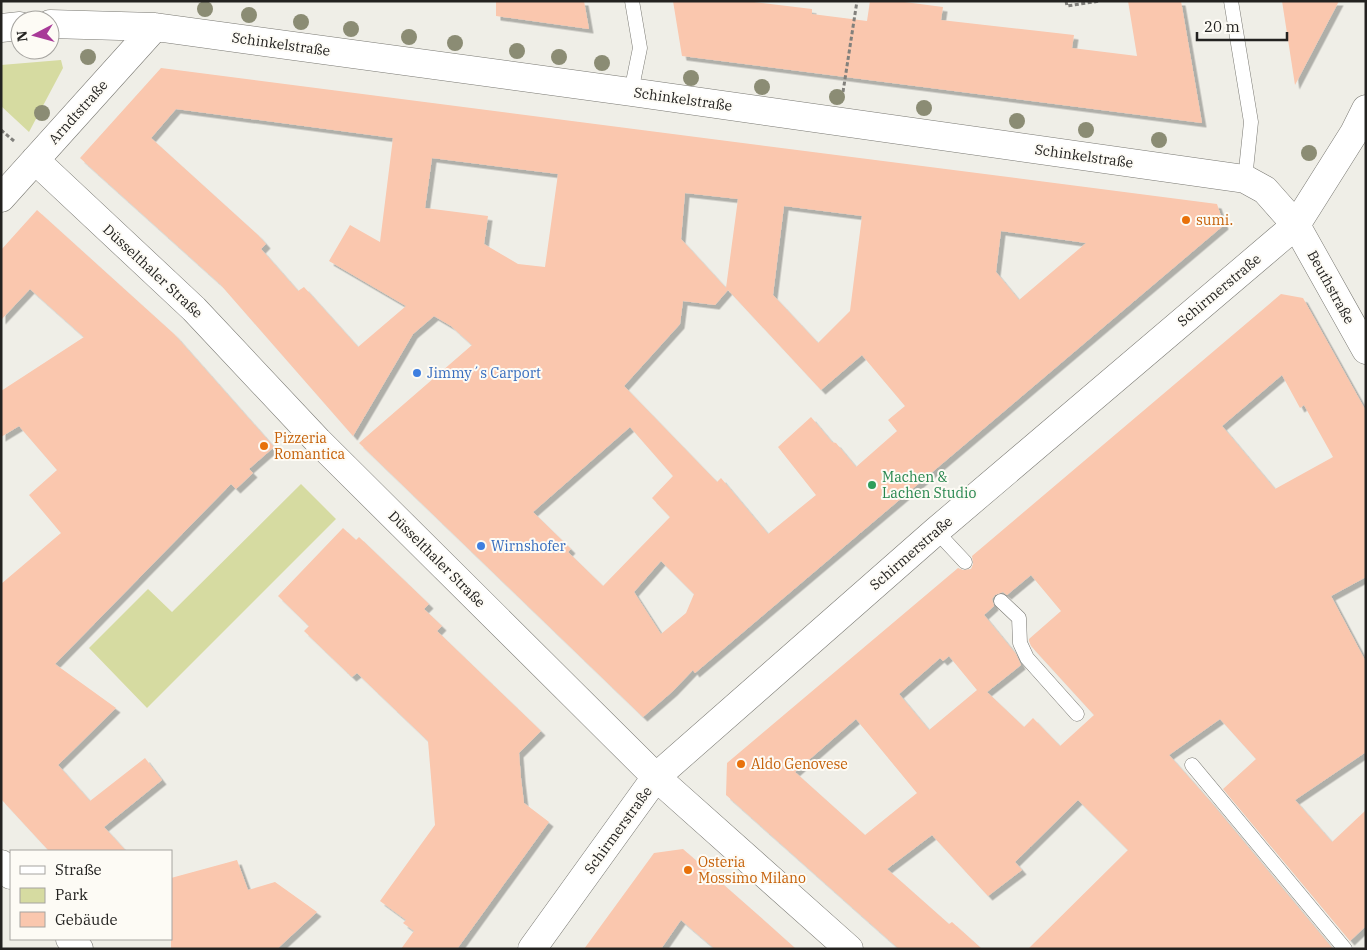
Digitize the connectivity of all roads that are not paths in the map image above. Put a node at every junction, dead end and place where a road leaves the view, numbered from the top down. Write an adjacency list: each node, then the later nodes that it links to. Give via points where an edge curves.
1 (632, 1): 5 (lane, via 640,48)
2 (1231, 1): 8 (lane, via 1251,122)
3 (60, 24): 4 (street, Schinkelstraße)
4 (155, 27): 5 (street, Schinkelstraße); 7 (street, Arndtstraße)
5 (631, 92): 8 (street, Schinkelstraße)
6 (1366, 109): 10 (street, Schirmerstraße)
7 (35, 160): 9 (street, Arndtstraße); 17 (street, Düsselthaler Straße, via 194,309 318,441)
8 (1245, 179): 10 (street, Schinkelstraße, via 1264,190)
9 (1, 198)
10 (1296, 225): 11 (street, Beuthstraße); 12 (street, Schirmerstraße)
11 (1366, 350)
12 (936, 531): 13 (lane); 17 (street, Schirmerstraße)
13 (965, 562)
14 (1001, 601): 15 (lane, via 1019,618 1020,643 1027,658)
15 (1077, 714)
16 (1192, 765): 22 (lane)
17 (656, 777): 20 (street, Schirmerstraße); 21 (street, Düsselthaler Straße)
18 (1, 864): 19 (street)
19 (10, 874)
20 (532, 949)
21 (849, 949)
22 (1345, 949)

